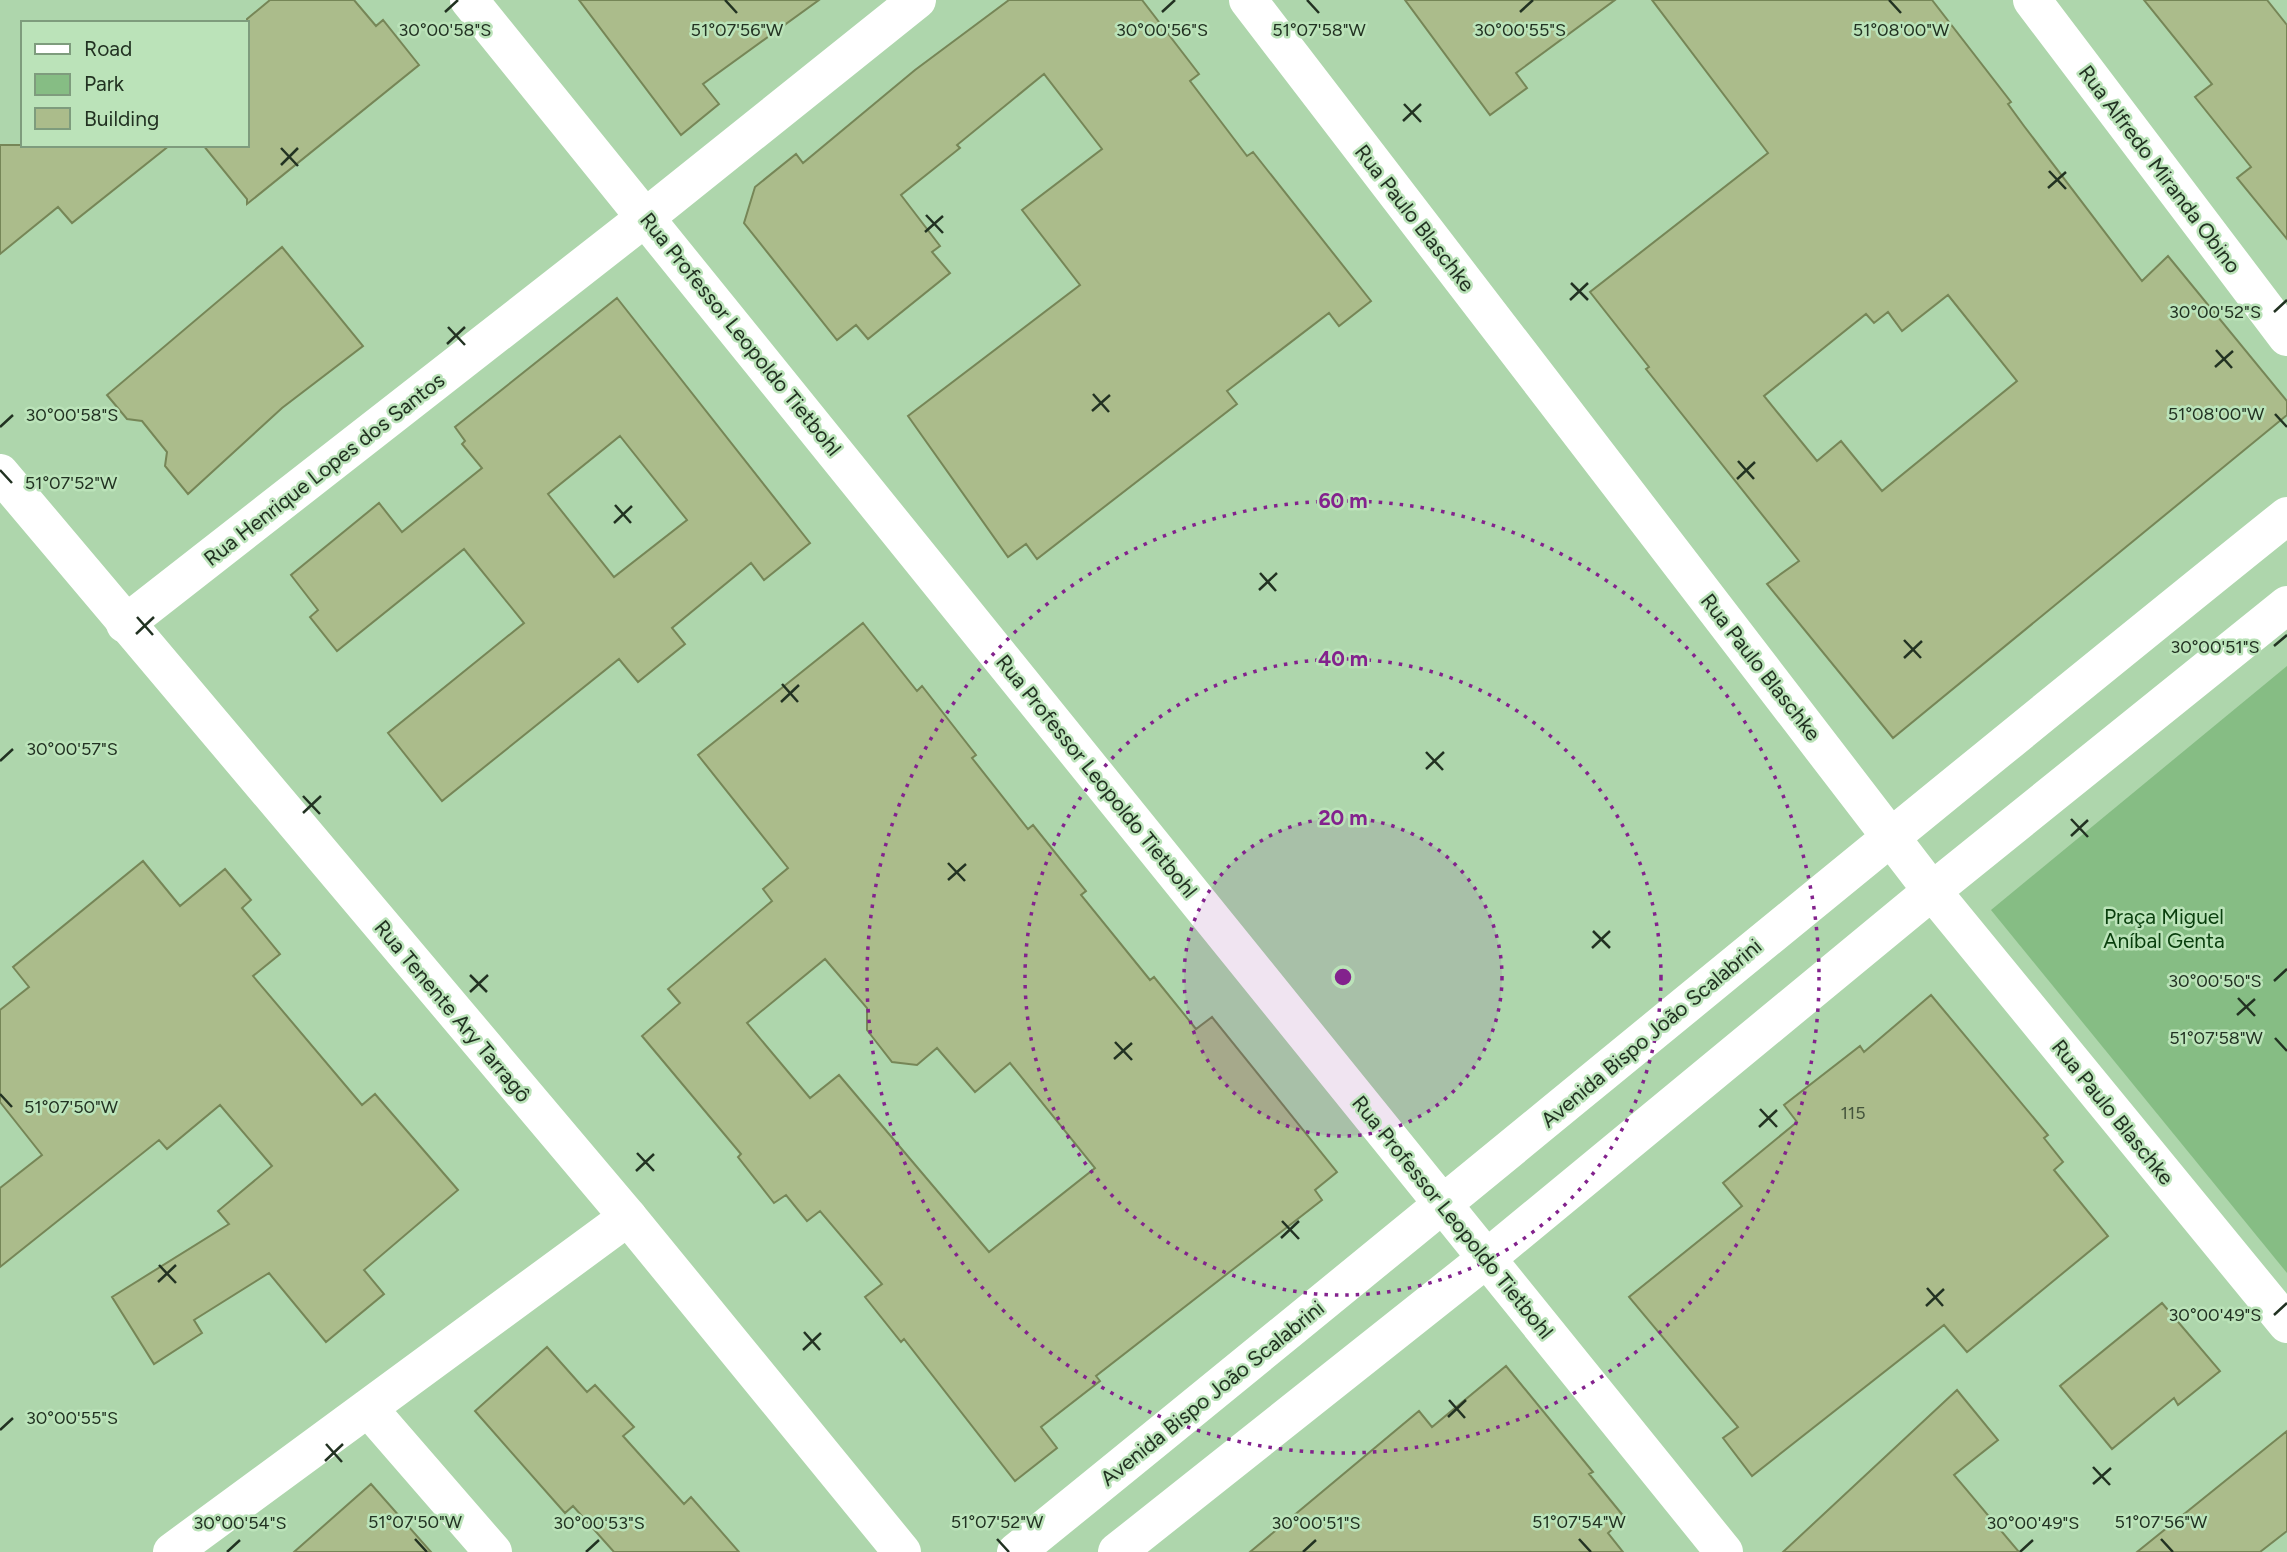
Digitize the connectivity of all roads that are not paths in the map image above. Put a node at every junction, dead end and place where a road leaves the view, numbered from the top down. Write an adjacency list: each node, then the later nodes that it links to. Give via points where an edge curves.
1 (469, 0): 5 (street, Rua Professor Leopoldo Tietbohl)
2 (917, 0): 5 (street, Rua Henrique Lopes dos Santos)
3 (1248, 0): 11 (street, Rua Paulo Blaschke)
4 (2032, 0): 6 (street, Rua Alfredo Miranda Obino)
5 (646, 216): 10 (street, Rua Henrique Lopes dos Santos); 13 (street, Rua Professor Leopoldo Tietbohl)
6 (2287, 337)
7 (0, 473): 10 (street, Rua Tenente Ary Tarragô)
8 (2287, 516): 11 (street, Avenida Bispo João Scalabrini)
9 (2287, 605): 12 (street)
10 (125, 624): 14 (street, Rua Tenente Ary Tarragô)
11 (1889, 835): 12 (street, Rua Paulo Blaschke); 13 (street, Avenida Bispo João Scalabrini)
12 (1932, 891): 15 (street); 16 (street, Rua Paulo Blaschke)
13 (1444, 1205): 15 (street, Rua Professor Leopoldo Tietbohl); 21 (street, Avenida Bispo João Scalabrini)
14 (628, 1217): 17 (street); 20 (street, Rua Tenente Ary Tarragô)
15 (1486, 1259): 22 (street); 23 (street, Rua Professor Leopoldo Tietbohl)
16 (2287, 1324)
17 (368, 1408): 18 (street); 19 (street)
18 (172, 1552)
19 (493, 1552)
20 (902, 1552)
21 (1016, 1552)
22 (1117, 1552)
23 (1724, 1552)

